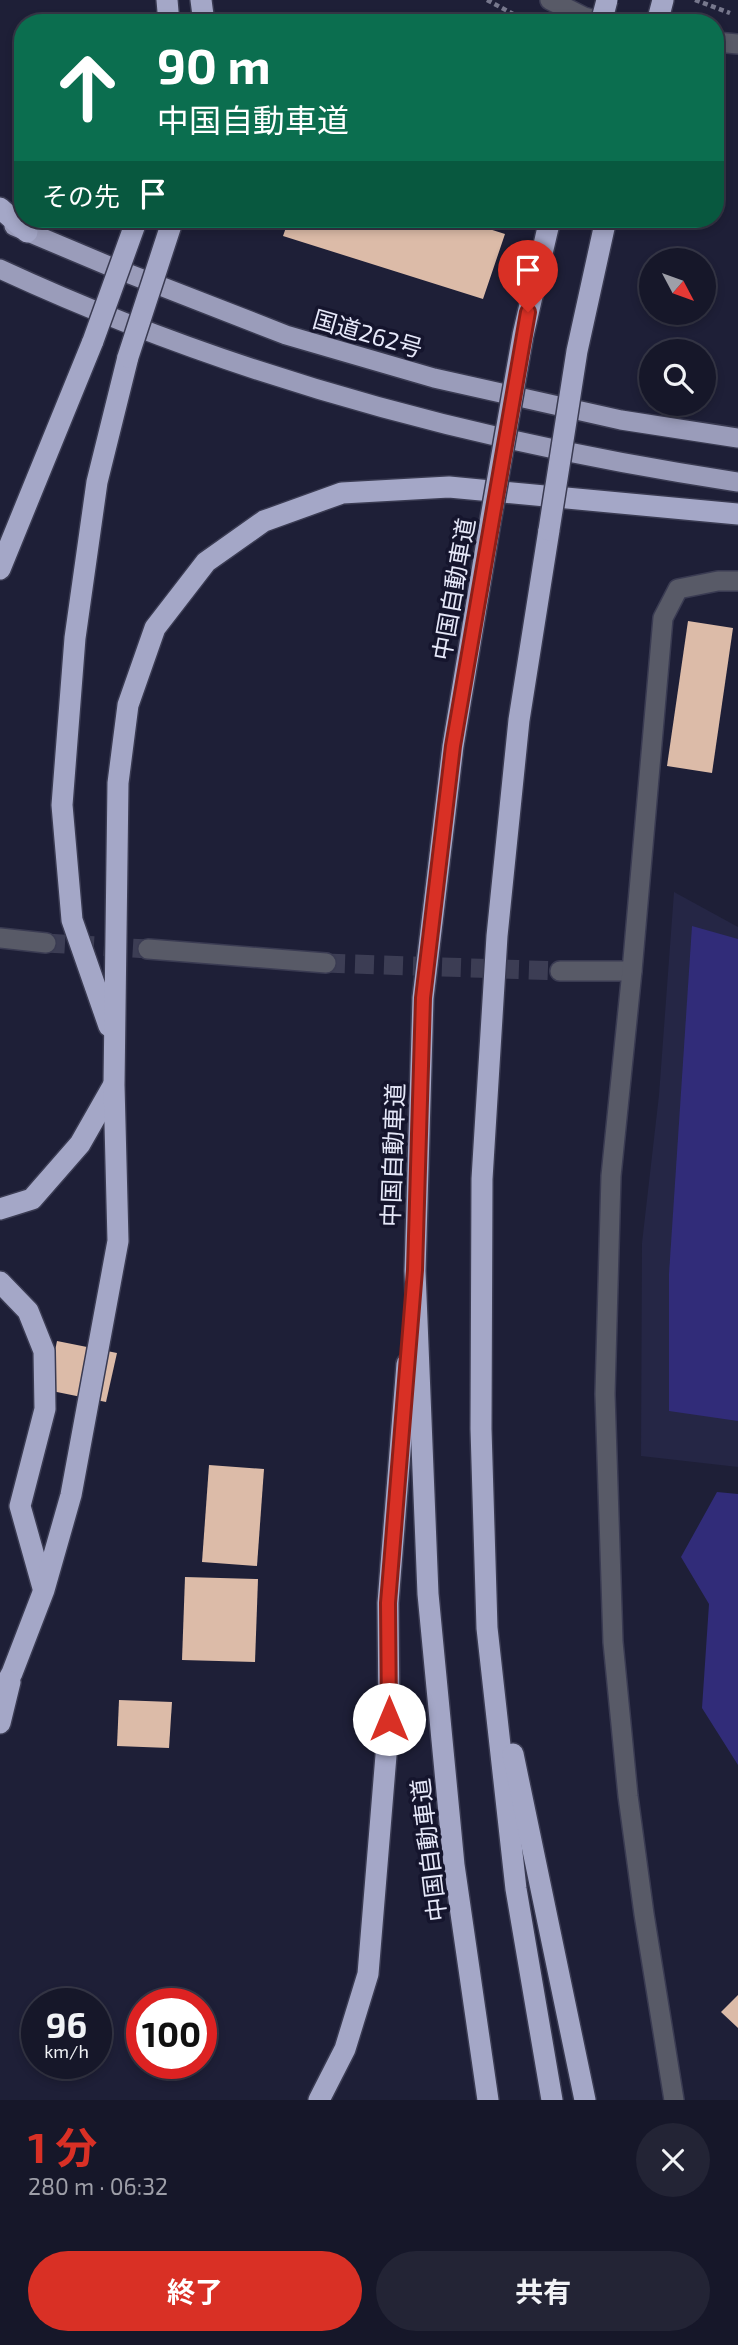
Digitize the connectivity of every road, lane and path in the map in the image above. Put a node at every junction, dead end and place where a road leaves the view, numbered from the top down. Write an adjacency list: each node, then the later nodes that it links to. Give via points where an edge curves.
1 (487, 0): 4 (path)
2 (550, 0): 5 (street)
3 (695, 0): 6 (path)
4 (513, 14)
5 (576, 14)
6 (738, 14)
7 (0, 208): 8 (highway)
8 (14, 220)
9 (18, 228): 15 (highway, 国道262号)
10 (22, 228): 15 (highway)
11 (133, 228): 20 (highway, bridge, via 93,341)
12 (170, 228): 28 (highway, bridge, via 128,357 97,482 75,638 62,805 72,920)
13 (548, 228): 31 (highway, 中国自動車道, bridge, via 523,335 453,746 423,998)
14 (604, 228): 34 (highway, bridge, via 577,351 519,720 497,936 481,1179)
15 (27, 232): 17 (highway, 国道262号, via 286,335 422,375 621,419)
16 (0, 269): 18 (highway, via 216,358 422,419 632,466)
17 (738, 438)
18 (738, 482)
19 (738, 514): 28 (highway, via 449,487 342,494 264,521 206,562 155,628 128,705 118,783)
20 (0, 569)
21 (738, 581): 27 (street, via 678,589 663,618)
22 (0, 938): 23 (street)
23 (47, 943)
24 (148, 949): 25 (street)
25 (326, 963)
26 (560, 971): 27 (street)
27 (632, 971): 42 (street, via 611,1189 605,1394 613,1642 628,1796)
28 (115, 1045): 29 (highway)
29 (114, 1085): 30 (highway, via 80,1144 32,1199); 33 (highway, via 118,1241 71,1495)
30 (0, 1209)
31 (415, 1270): 38 (highway, via 388,1603 389,1719 368,1974 345,2049); 39 (highway, 中国自動車道, via 428,1594 454,1865)
32 (0, 1282): 33 (highway, via 28,1311 44,1352 45,1409 20,1506)
33 (44, 1590): 35 (highway)
34 (487, 1628): 40 (highway, via 516,1889); 41 (highway)
35 (12, 1673): 36 (highway); 37 (highway)
36 (0, 1695)
37 (0, 1723)
38 (319, 2100)
39 (488, 2100)
40 (552, 2100)
41 (585, 2100)
42 (674, 2100)

